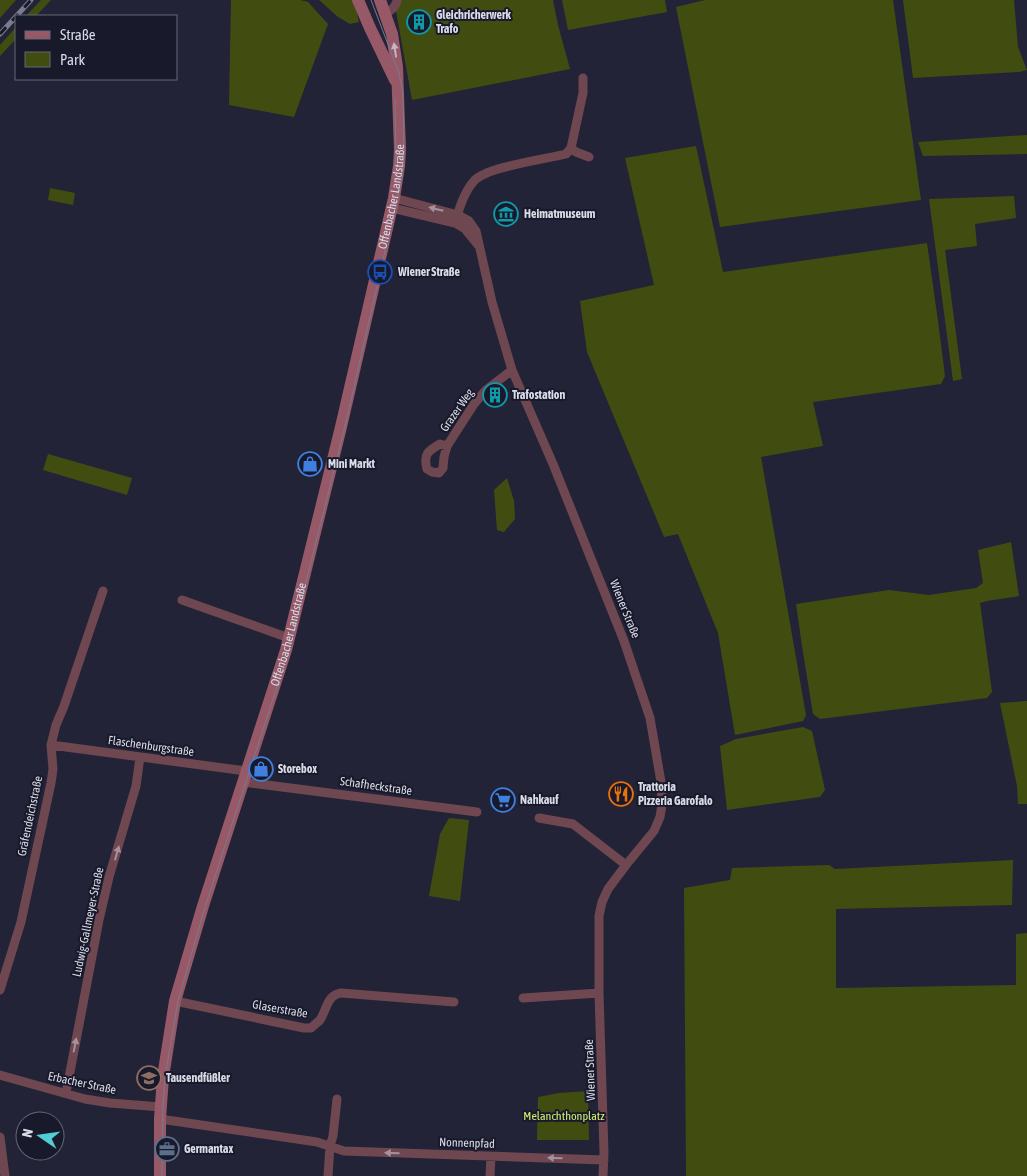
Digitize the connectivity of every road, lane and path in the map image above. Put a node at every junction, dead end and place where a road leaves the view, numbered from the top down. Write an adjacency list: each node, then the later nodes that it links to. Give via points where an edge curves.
1 (358, 0): 6 (main road, Offenbacher Landstraße)
2 (380, 0): 4 (main road, Offenbacher Landstraße)
3 (398, 0): 4 (street, via 396,6)
4 (385, 14): 6 (main road, Offenbacher Landstraße, one-way to 4, via 392,34)
5 (583, 78): 7 (street, via 583,93)
6 (398, 87): 9 (main road, Offenbacher Landstraße, via 400,150)
7 (571, 148): 8 (street); 10 (street, via 566,154 483,174 469,187)
8 (589, 157)
9 (393, 203): 10 (street, Wiener Straße); 15 (main road, Offenbacher Landstraße)
10 (456, 219): 11 (street, Wiener Straße, via 481,248 492,302)
11 (512, 370): 12 (street, Grazer Weg, via 481,395); 21 (street, Wiener Straße, via 624,642 650,718 661,782 660,818 654,831)
12 (447, 446)
13 (102, 592): 16 (street, Gräfendeichstraße)
14 (182, 600): 15 (street)
15 (289, 638): 18 (main road, Offenbacher Landstraße)
16 (51, 745): 17 (street, Flaschenburgstraße); 22 (street, Gräfendeichstraße, via 53,769 47,801 21,922)
17 (140, 757): 18 (street, Flaschenburgstraße); 28 (street, Ludwig-Gallmeyer-Straße, one-way to 17, via 99,920 136,786)
18 (245, 777): 19 (street, Schafheckstraße); 25 (main road, Offenbacher Landstraße, via 202,906)
19 (477, 812)
20 (539, 818): 21 (street, via 573,824)
21 (626, 864): 23 (street, Wiener Straße, via 608,889 599,916)
22 (0, 990)
23 (599, 993): 24 (street); 34 (street, Wiener Straße)
24 (523, 998)
25 (175, 1001): 26 (street, Glaserstraße, via 304,1028 311,1028 319,1020 335,994); 30 (main road, Offenbacher Landstraße, via 162,1077)
26 (454, 1002)
27 (0, 1075): 28 (street, Erbacher Straße)
28 (66, 1093): 30 (street, Erbacher Straße)
29 (337, 1099): 32 (street)
30 (161, 1113): 32 (street, Nonnenpfad); 36 (main road, Offenbacher Landstraße)
31 (0, 1137): 35 (street)
32 (330, 1146): 33 (street, Nonnenpfad, one-way to 32, via 344,1151); 37 (street)
33 (491, 1156): 34 (street, Nonnenpfad, one-way to 33); 38 (street)
34 (604, 1160): 39 (street, Wiener Straße)
35 (5, 1176)
36 (160, 1176)
37 (328, 1176)
38 (490, 1176)
39 (603, 1176)

